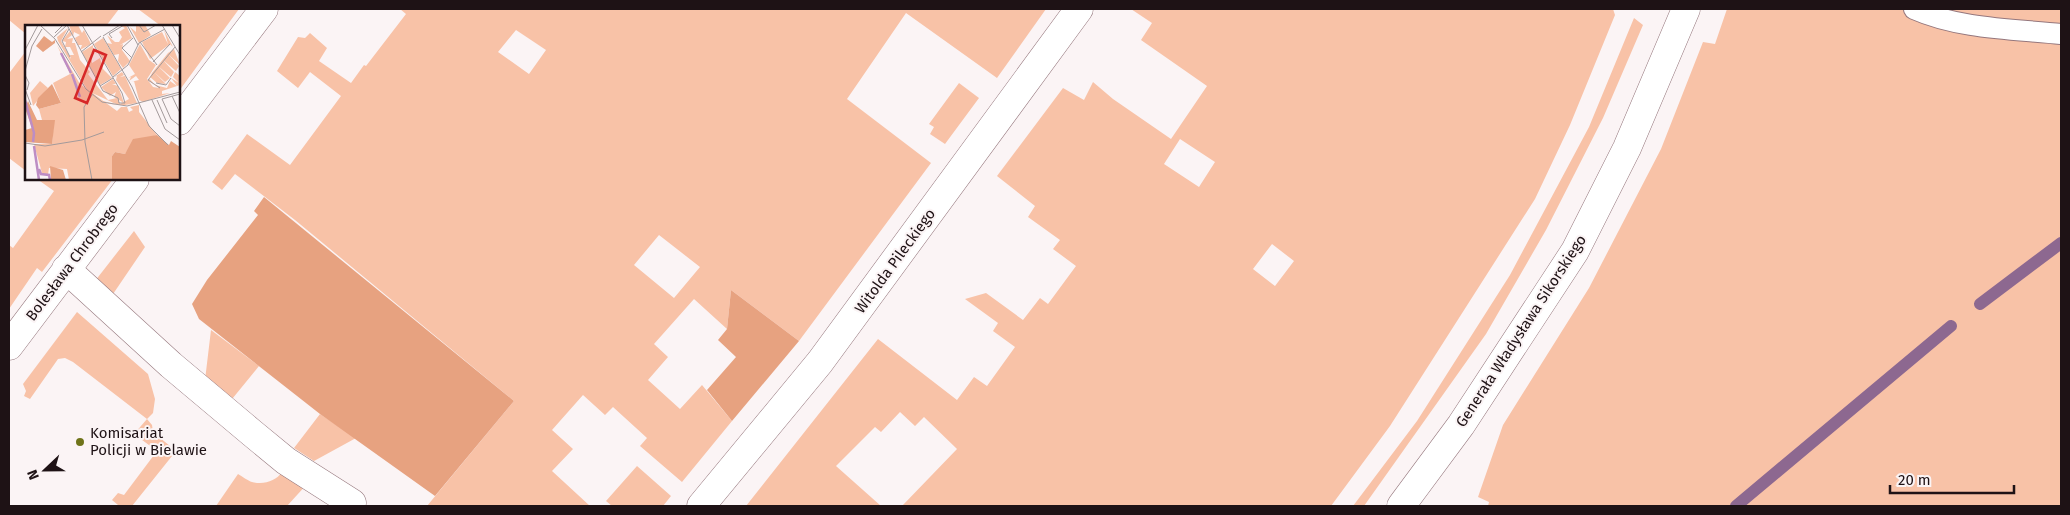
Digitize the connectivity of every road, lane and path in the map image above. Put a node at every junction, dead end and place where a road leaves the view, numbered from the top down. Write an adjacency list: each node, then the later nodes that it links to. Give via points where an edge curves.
1 (264, 9): 8 (street)
2 (1079, 9): 13 (street, Witolda Pileckiego, via 820,362)
3 (1686, 9): 14 (street, Generała Władysława Sikorskiego, via 1627,148 1575,252 1461,425)
4 (1914, 9): 5 (lane, via 1979,26)
5 (2040, 32): 6 (lane); 7 (lane)
6 (2061, 34)
7 (2061, 45)
8 (180, 120)
9 (134, 180): 10 (street, Bolesława Chrobrego)
10 (66, 269): 11 (street, Bolesława Chrobrego); 12 (street, via 172,365 286,461)
11 (9, 346)
12 (352, 502)
13 (701, 506)
14 (1401, 506)

